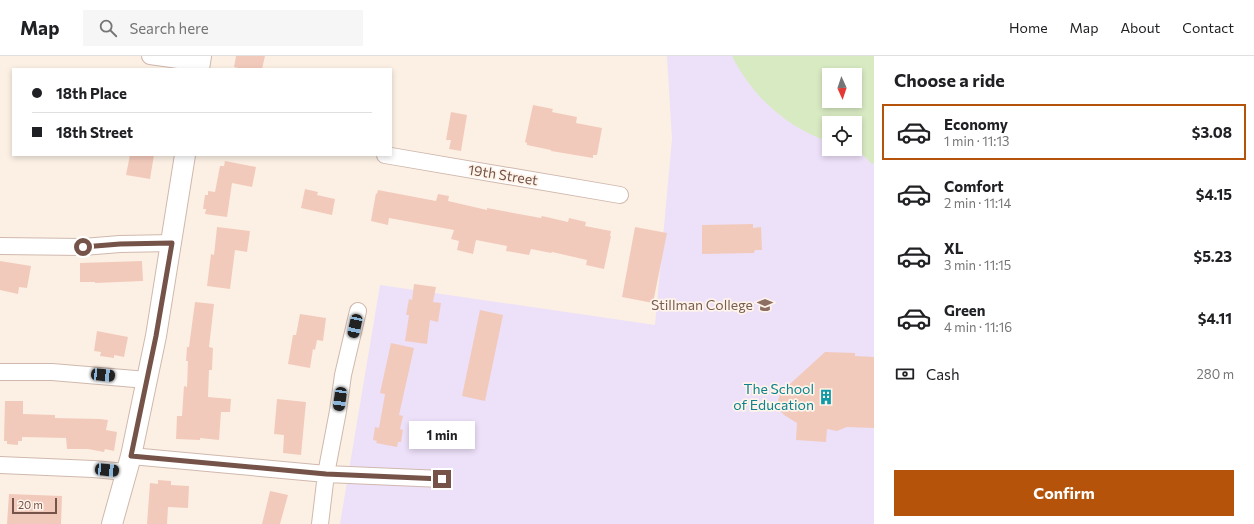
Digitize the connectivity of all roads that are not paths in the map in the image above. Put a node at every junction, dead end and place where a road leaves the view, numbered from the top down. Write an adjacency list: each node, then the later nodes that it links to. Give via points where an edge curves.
1 (150, 56): 2 (street)
2 (200, 63)
3 (186, 156): 6 (street)
4 (391, 156): 5 (street, 19th Street)
5 (620, 195)
6 (172, 243): 7 (street, via 83,247); 10 (street)
7 (0, 246)
8 (358, 311): 13 (street, via 343,375)
9 (0, 372): 10 (street, via 52,372)
10 (147, 380): 11 (street)
11 (129, 464): 12 (street, via 93,469); 13 (street); 15 (street)
12 (0, 465)
13 (326, 474): 14 (street); 16 (street)
14 (442, 479)
15 (112, 524)
16 (320, 524)

